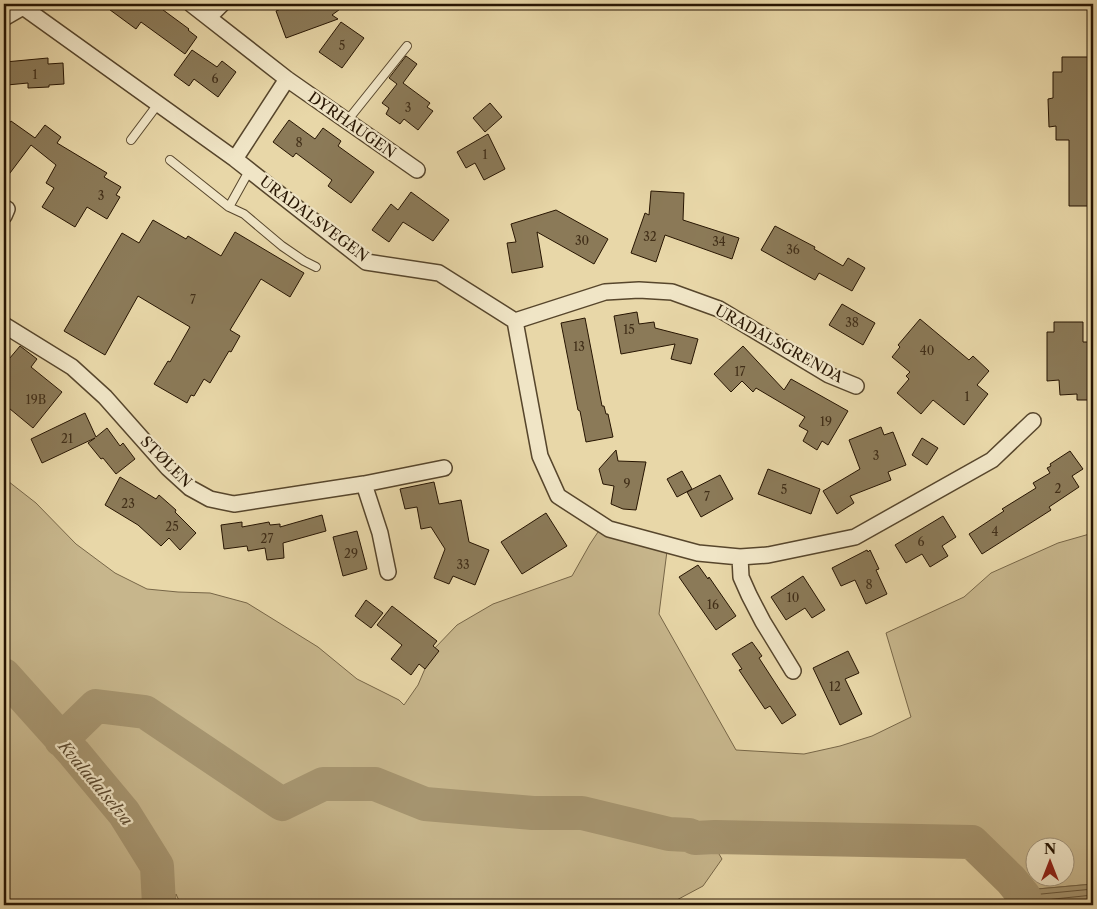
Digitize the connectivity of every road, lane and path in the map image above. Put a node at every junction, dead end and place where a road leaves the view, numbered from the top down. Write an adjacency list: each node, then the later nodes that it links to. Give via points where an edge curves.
1 (191, 4): 4 (street, DYRHAUGEN)
2 (222, 4): 4 (street)
3 (23, 6): 5 (street); 8 (street, URADALSVEGEN)
4 (209, 17): 7 (street, DYRHAUGEN)
5 (4, 18)
6 (407, 46): 9 (lane)
7 (287, 79): 9 (street, DYRHAUGEN); 11 (street)
8 (158, 104): 10 (lane); 11 (street, URADALSVEGEN)
9 (347, 122): 13 (street, DYRHAUGEN)
10 (131, 140)
11 (235, 159): 14 (street, URADALSVEGEN)
12 (170, 160): 15 (lane)
13 (417, 170)
14 (249, 171): 15 (lane, URADALSVEGEN); 17 (street, URADALSVEGEN, via 366,262 439,273)
15 (229, 207): 16 (lane, via 244,214 282,246)
16 (316, 267)
17 (515, 321): 19 (street, URADALSGRENDA, via 605,292 672,292 719,309 829,375); 23 (street, via 540,456 558,496 608,528 698,553)
18 (4, 325): 22 (street, STØLEN, via 72,367 106,397 168,468 190,488 210,499 234,504)
19 (856, 386)
20 (1033, 421): 23 (street, via 992,460 855,537 768,555)
21 (444, 468): 22 (street, STØLEN)
22 (364, 484): 24 (street, via 380,533)
23 (740, 557): 25 (street, via 741,578)
24 (388, 572)
25 (793, 670)

